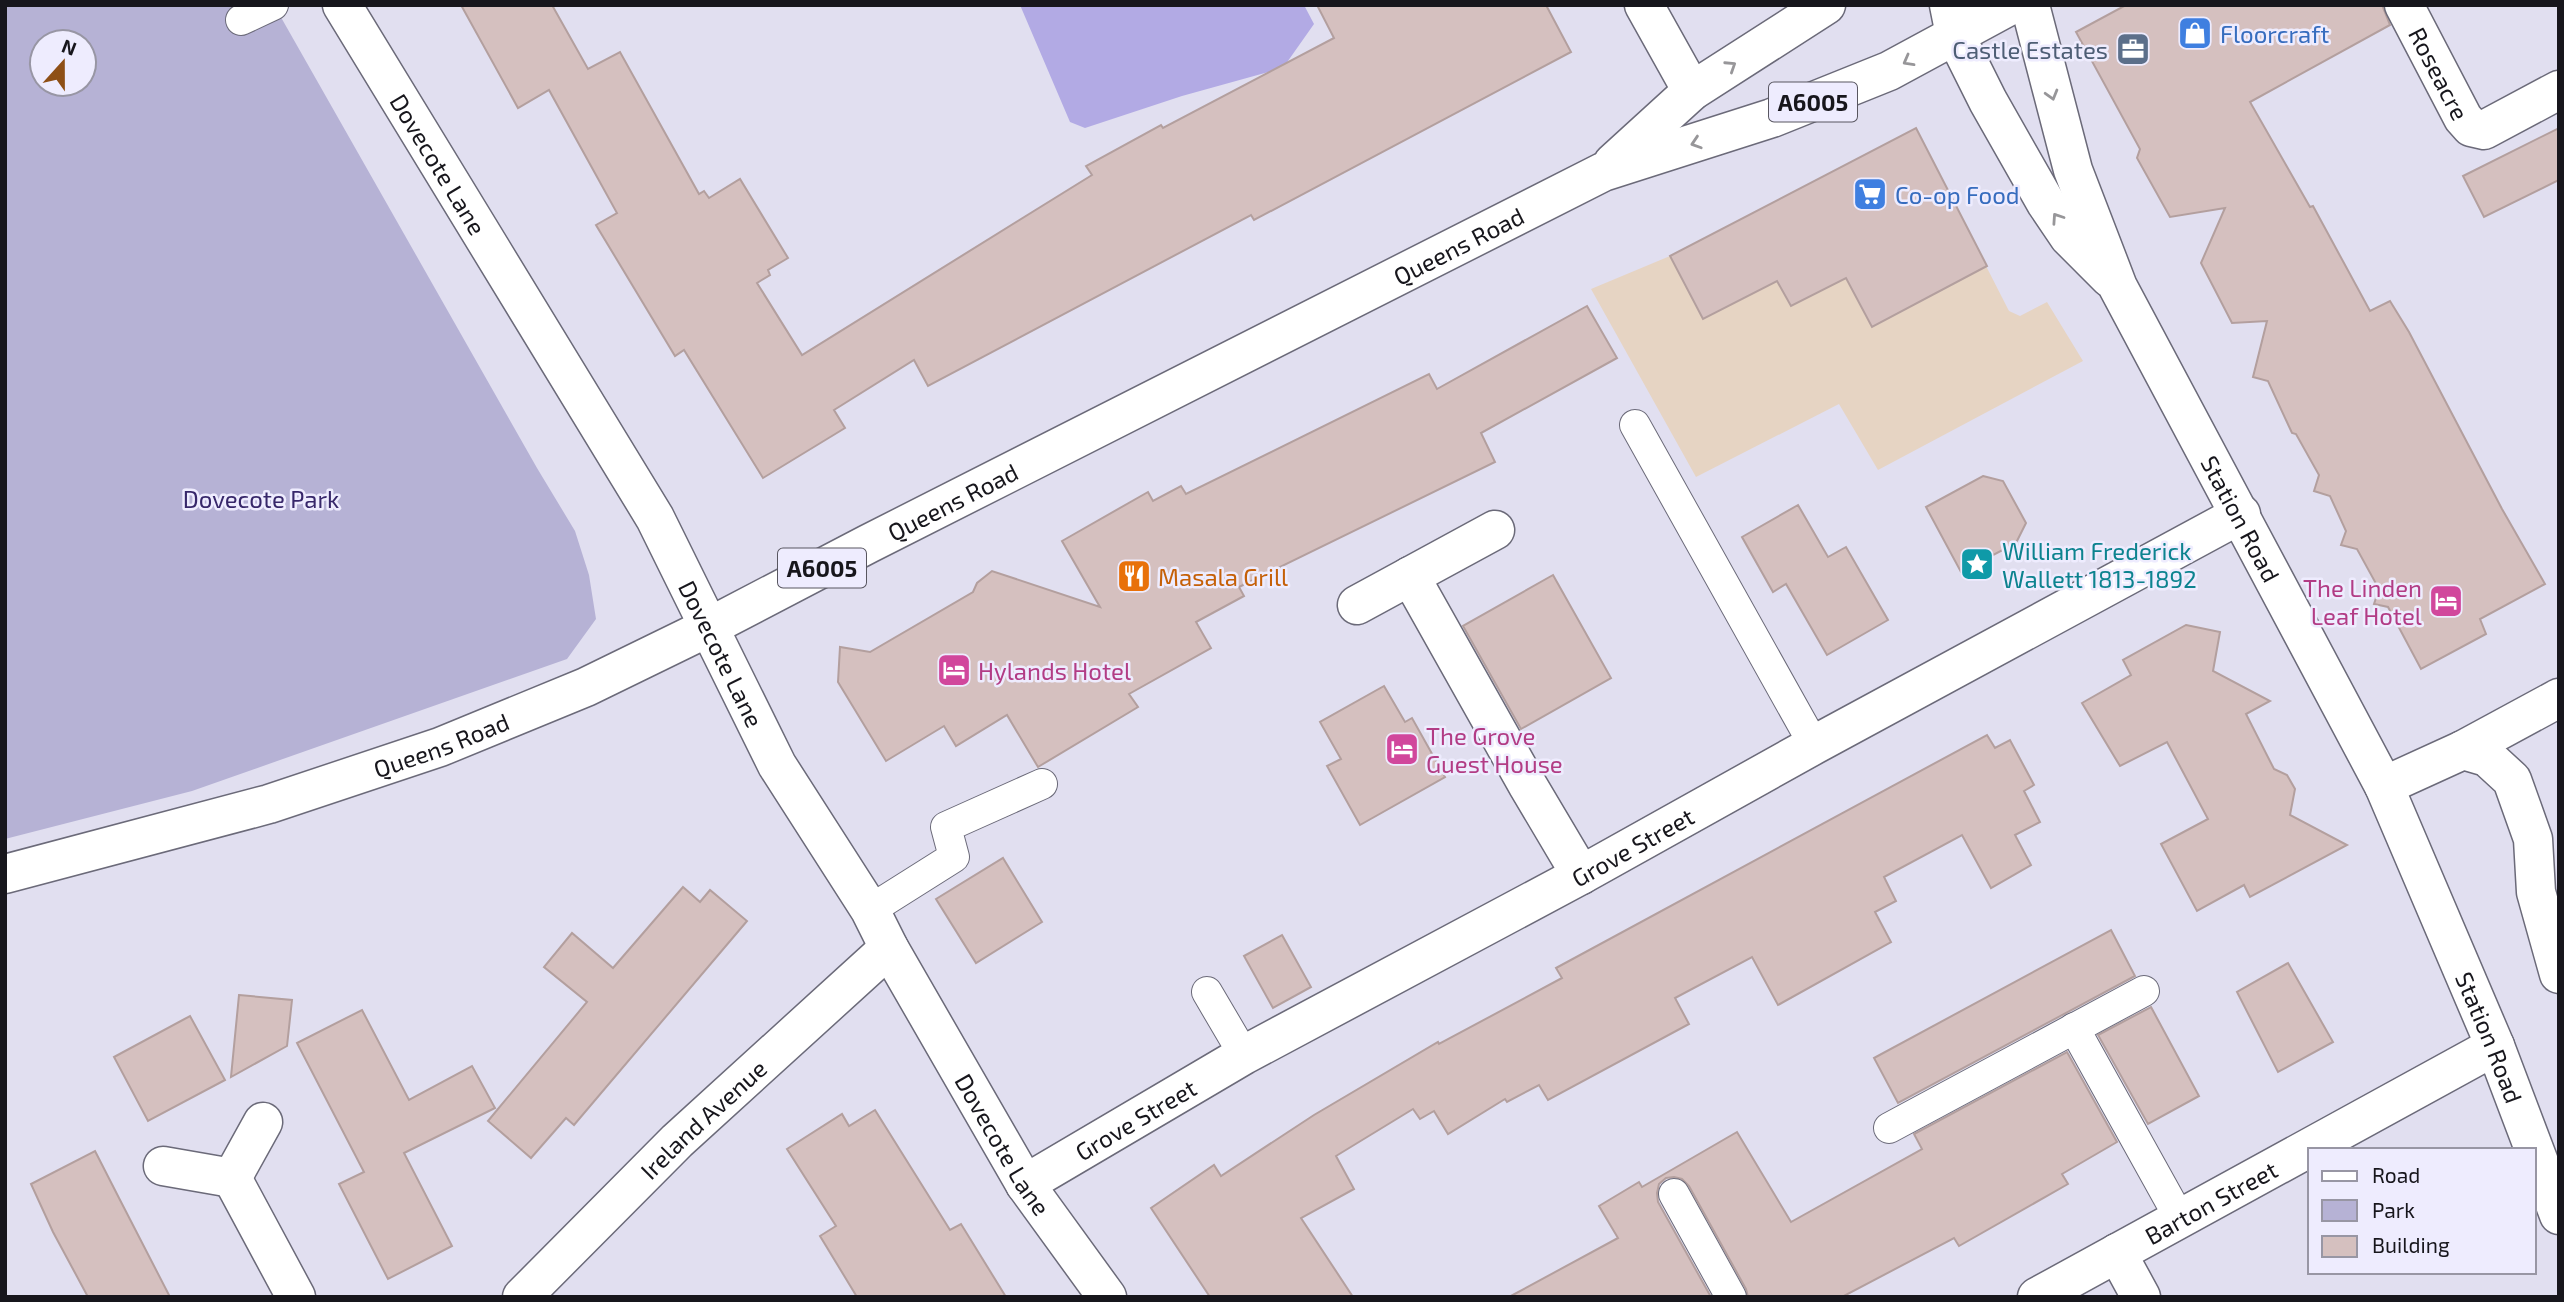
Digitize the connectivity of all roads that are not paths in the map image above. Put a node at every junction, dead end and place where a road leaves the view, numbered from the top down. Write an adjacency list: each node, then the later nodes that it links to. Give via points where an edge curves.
1 (273, 5): 8 (lane)
2 (342, 5): 19 (street, Dovecote Lane, via 655,518)
3 (1644, 5): 11 (street)
4 (1826, 5): 11 (street, Queens Road / A6005, one-way to 4)
5 (2011, 5): 9 (street, Queens Road / A6005)
6 (2030, 5): 13 (street, Station Road, one-way to 13, via 2073,170)
7 (2404, 5): 10 (street, Roseacre, via 2471,127 2484,130)
8 (241, 20)
9 (1952, 20): 12 (street, Queens Road / A6005, one-way to 12, via 1889,71 1772,118); 13 (street, Station Road, one-way to 9, via 2069,236 2046,203 1988,101)
10 (2559, 90)
11 (1692, 91): 12 (street, Queens Road / A6005)
12 (1603, 172): 19 (street, Queens Road / A6005)
13 (2118, 288): 15 (street, Station Road)
14 (1635, 425): 21 (lane)
15 (2241, 514): 21 (street, Grove Street); 24 (street, Station Road)
16 (1495, 530): 17 (street)
17 (1410, 576): 18 (street); 26 (street)
18 (1357, 605)
19 (709, 627): 25 (street, Queens Road / A6005, via 586,687 440,747 269,804); 27 (street, Dovecote Lane, via 777,765)
20 (2559, 698): 22 (street)
21 (1814, 745): 26 (street, Grove Street)
22 (2463, 750): 24 (street); 29 (street, via 2487,757 2512,780 2533,839 2536,892)
23 (1042, 784): 27 (lane, via 946,827 954,857)
24 (2384, 786): 33 (street, Station Road)
25 (5, 874)
26 (1581, 875): 34 (street, Grove Street)
27 (870, 910): 28 (street, Dovecote Lane)
28 (889, 948): 41 (street, Dovecote Lane); 47 (street, Ireland Avenue, via 677,1141)
29 (2559, 974)
30 (2144, 991): 32 (lane)
31 (1207, 992): 34 (lane)
32 (2074, 1028): 36 (lane); 44 (lane)
33 (2495, 1046): 37 (street, Station Road); 44 (street, Barton Street)
34 (1244, 1055): 41 (street, Grove Street)
35 (263, 1122): 40 (street)
36 (1889, 1128)
37 (2534, 1148)
38 (2536, 1154): 43 (street, Station Road)
39 (163, 1166): 40 (street)
40 (232, 1178): 46 (street)
41 (1025, 1184): 48 (street, Dovecote Lane)
42 (1674, 1194): 49 (lane)
43 (2559, 1215)
44 (2179, 1217): 45 (street, Barton Street)
45 (2117, 1252): 50 (street, Barton Street); 51 (street)
46 (296, 1297)
47 (522, 1297)
48 (1107, 1297)
49 (1731, 1297)
50 (2037, 1297)
51 (2141, 1297)

